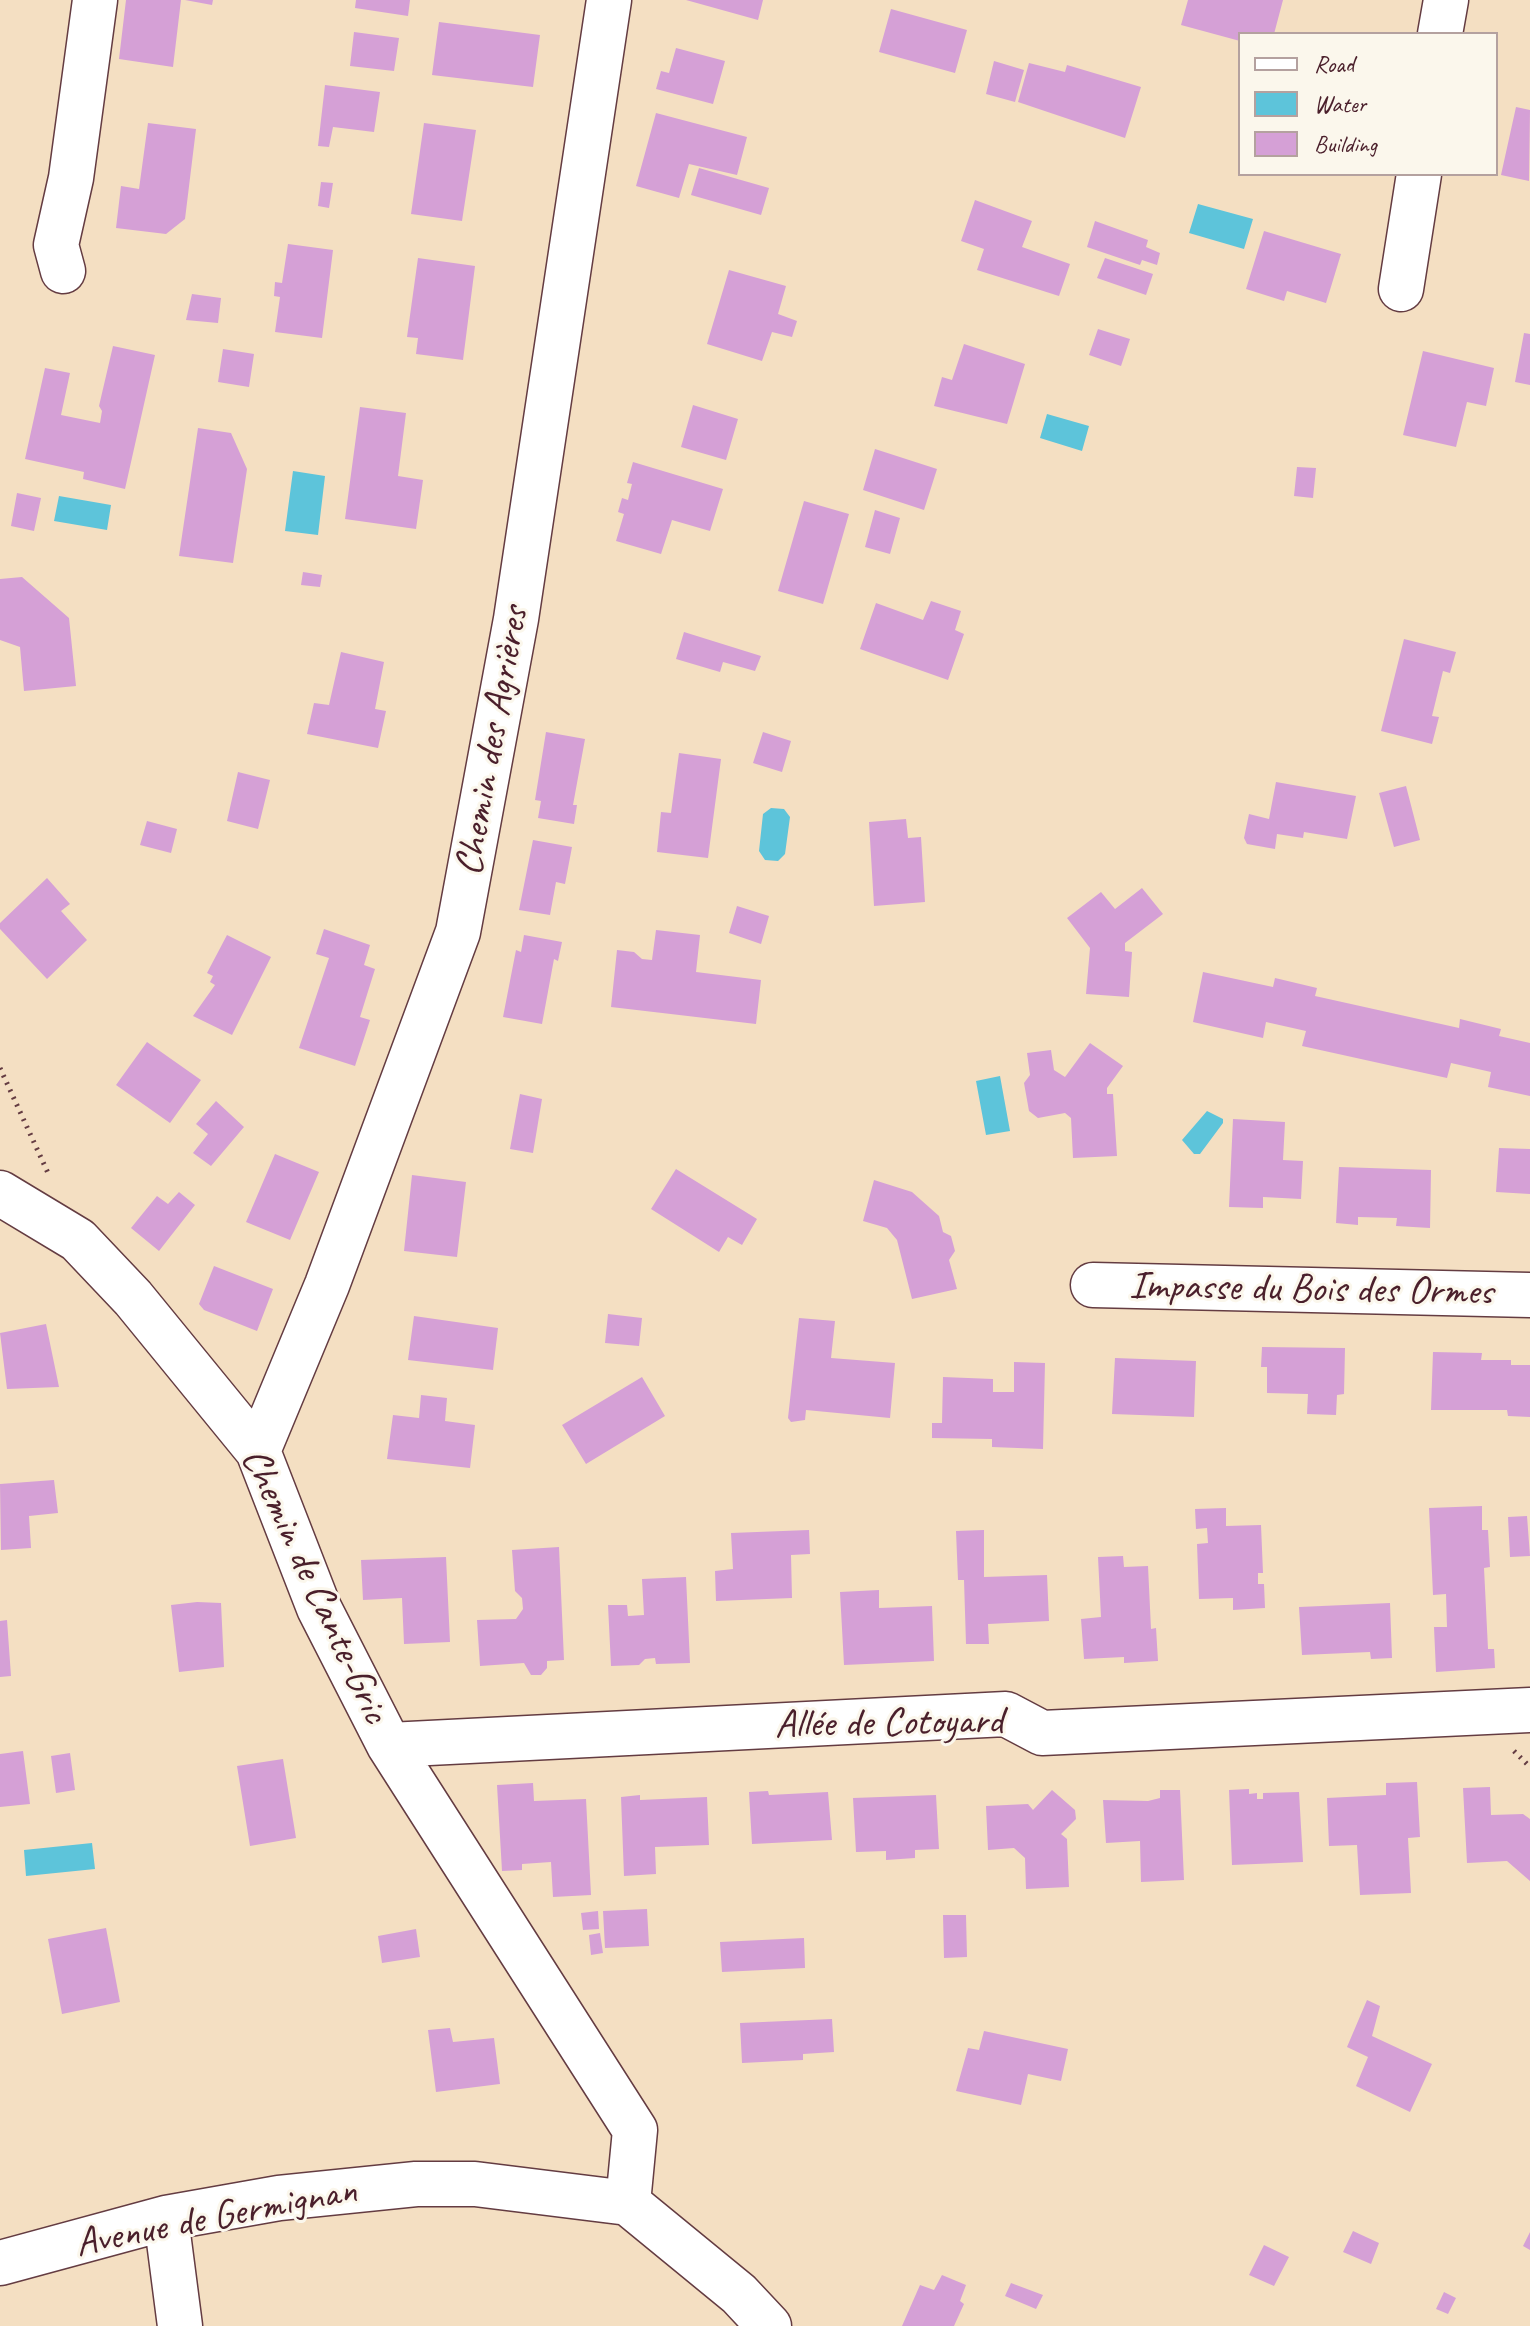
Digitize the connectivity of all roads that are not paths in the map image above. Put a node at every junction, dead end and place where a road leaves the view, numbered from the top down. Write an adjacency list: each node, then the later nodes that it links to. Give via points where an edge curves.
1 (95, 0): 6 (street, via 71,178 56,245)
2 (609, 0): 11 (street, Chemin des Agrières, via 516,619 458,932 327,1285)
3 (1446, 0): 4 (street)
4 (1440, 32)
5 (1419, 176): 7 (street)
6 (63, 271)
7 (1401, 289)
8 (0, 1193): 11 (street, Chemin de Cante-Gric, via 78,1240 133,1298)
9 (1093, 1285): 10 (street, Impasse du Bois des Ormes)
10 (1530, 1295)
11 (258, 1451): 13 (street, Chemin de Cante-Gric, via 319,1608)
12 (1530, 1710): 13 (street, Allée de Cotoyard, via 1042,1733 1006,1714)
13 (389, 1745): 14 (street, Chemin de Cante-Gric, via 635,2130)
14 (628, 2203): 15 (street, Avenue de Germignan, via 549,2191 416,2184 279,2198); 18 (street, via 739,2294)
15 (166, 2218): 16 (street, Avenue de Germignan); 17 (street)
16 (0, 2263)
17 (180, 2326)
18 (769, 2326)

